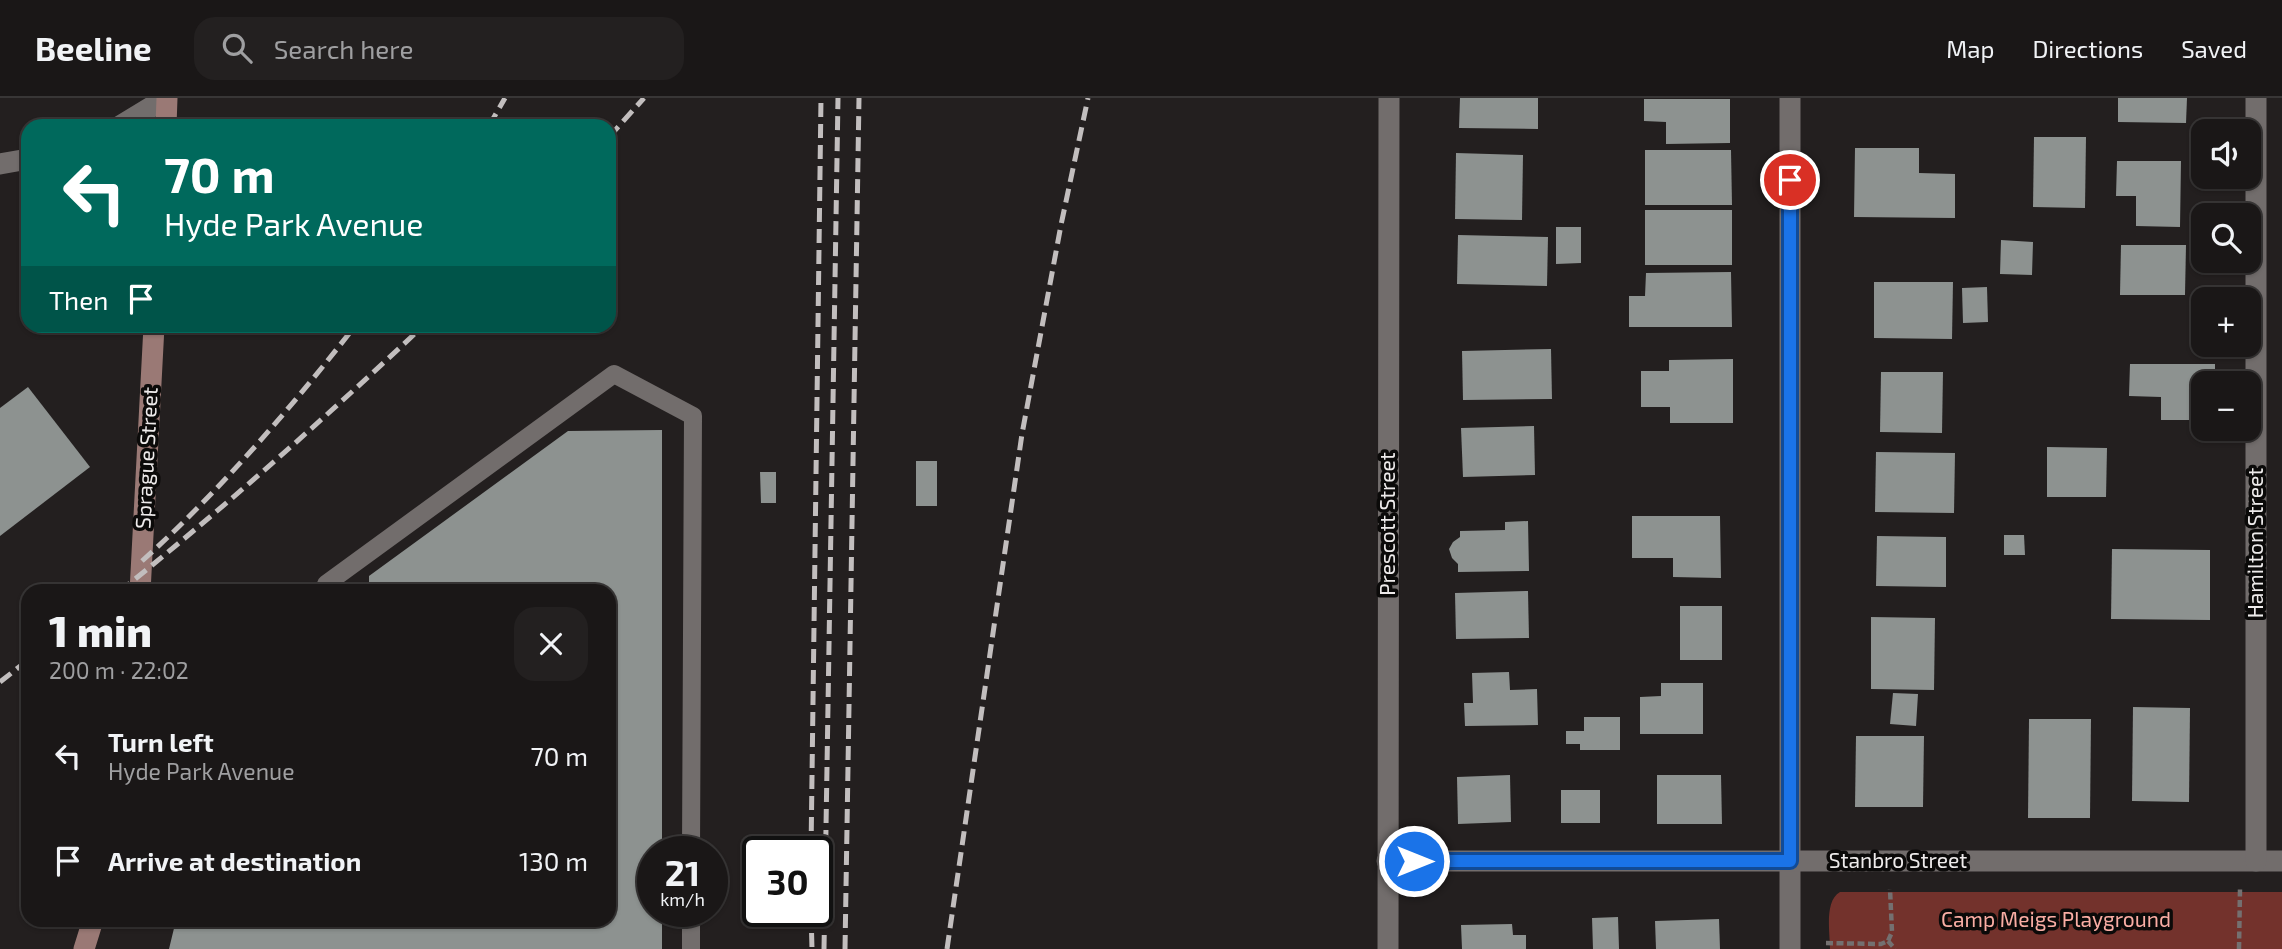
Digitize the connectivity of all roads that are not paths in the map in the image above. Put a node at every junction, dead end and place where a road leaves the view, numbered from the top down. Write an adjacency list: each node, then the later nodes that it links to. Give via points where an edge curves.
1 (167, 98): 5 (street); 6 (main road)
2 (1389, 98): 13 (street, Prescott Street)
3 (1790, 98): 14 (street)
4 (2256, 98): 15 (street, Hamilton Street)
5 (132, 119)
6 (166, 119)
7 (21, 160): 8 (street)
8 (0, 164)
9 (154, 333): 10 (main road, Sprague Street)
10 (140, 584)
11 (326, 584): 12 (lane, via 614,374 692,416)
12 (691, 836)
13 (1387, 861): 14 (street, Stanbro Street); 21 (street, Prescott Street)
14 (1790, 861): 15 (street, Stanbro Street); 22 (street)
15 (2256, 861): 16 (street, Stanbro Street)
16 (2282, 861)
17 (91, 927): 19 (main road)
18 (691, 927): 20 (lane)
19 (84, 949)
20 (691, 949)
21 (1388, 949)
22 (1790, 949)

